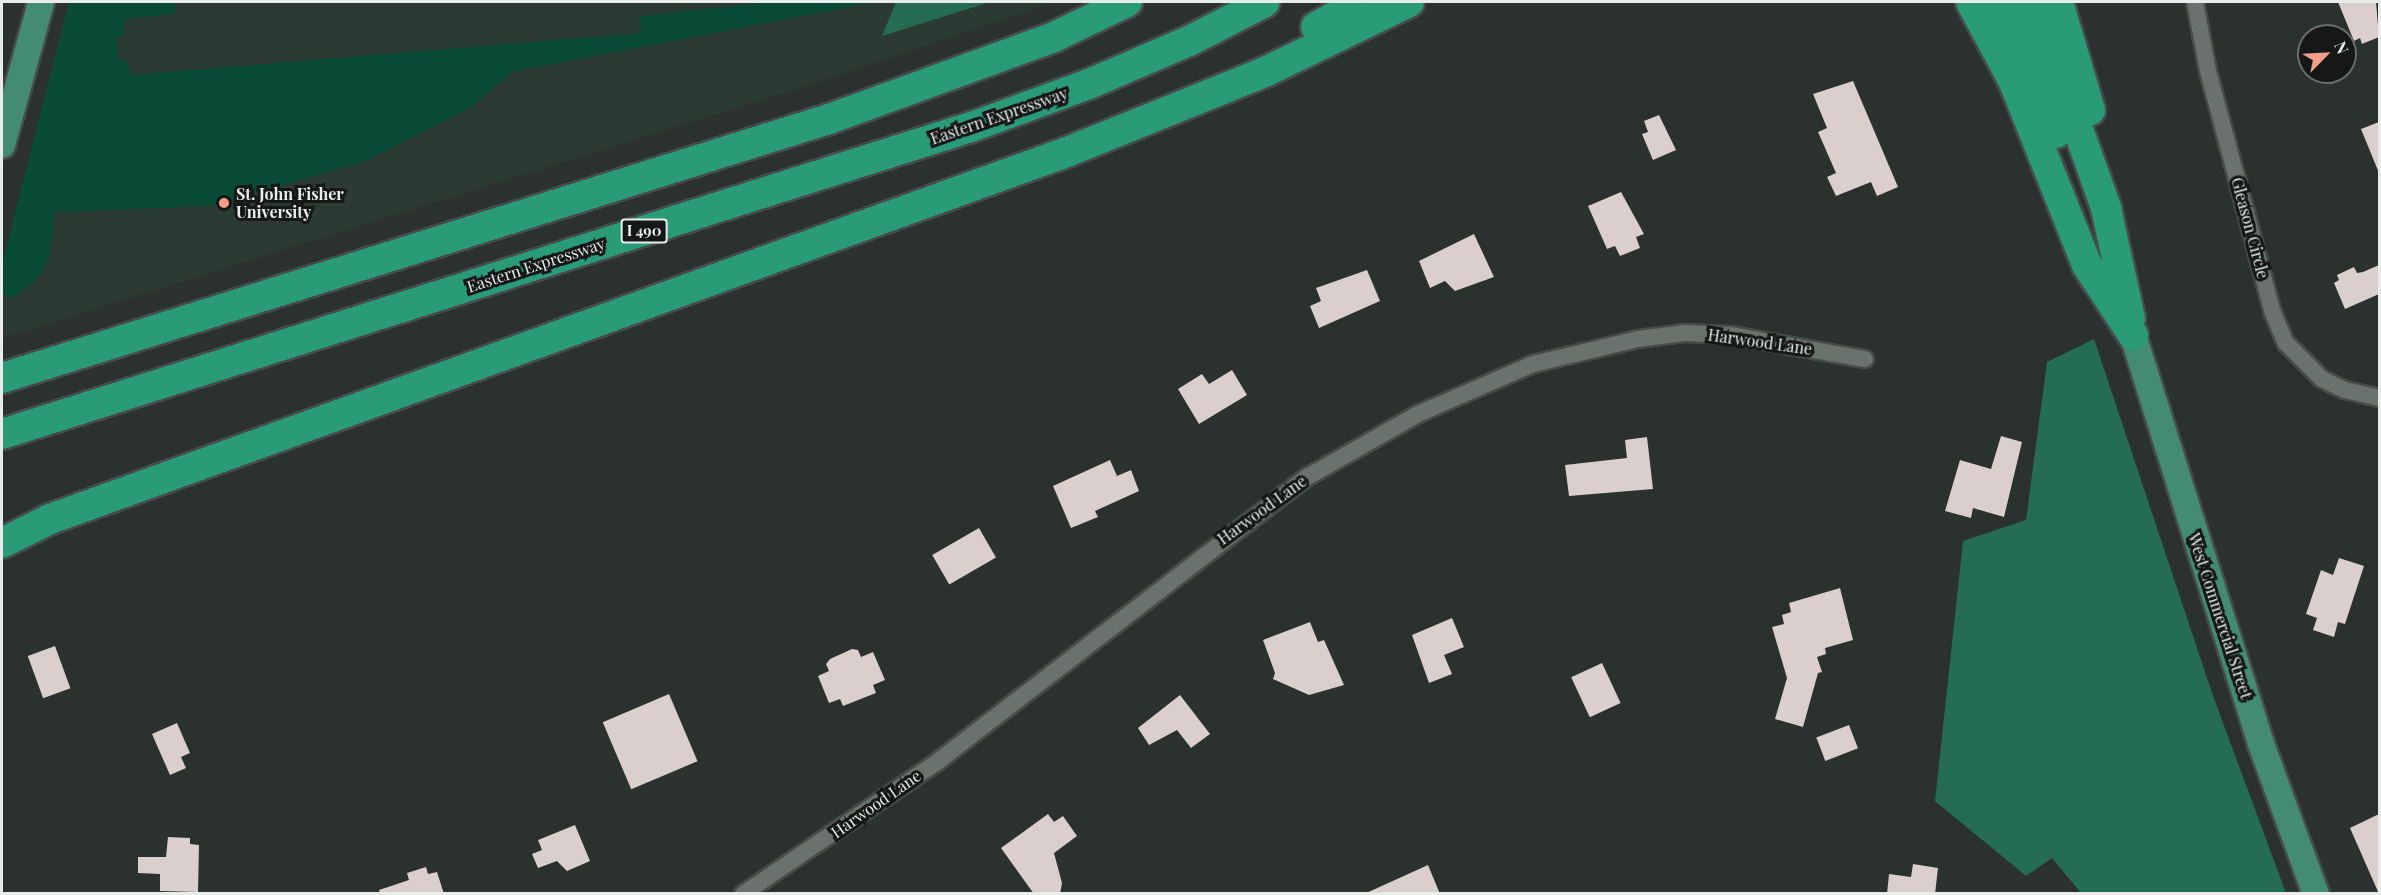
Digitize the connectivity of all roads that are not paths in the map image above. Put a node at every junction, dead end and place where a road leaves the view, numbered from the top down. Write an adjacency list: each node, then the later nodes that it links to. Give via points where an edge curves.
1 (41, 2): 12 (main road)
2 (1127, 2): 15 (highway, via 1054,37 829,118)
3 (1265, 2): 17 (highway, Eastern Expressway / I 490, via 1099,80 974,126)
4 (1361, 2): 11 (highway)
5 (1410, 2): 11 (highway, via 1267,71)
6 (1971, 2): 13 (highway, via 2013,80 2087,265)
7 (2001, 2): 13 (highway, via 2026,52)
8 (2026, 2): 13 (highway, via 2068,101 2106,208)
9 (2058, 2): 13 (highway, via 2130,250)
10 (2195, 2): 16 (street, Gleason Circle, via 2202,49 2220,117 2273,313 2286,343 2322,379 2345,390)
11 (1214, 90): 18 (highway, via 1067,152)
12 (2, 145)
13 (2133, 335): 22 (main road, West Commercial Street, via 2261,744)
14 (1865, 359): 21 (street, Harwood Lane, via 1730,335 1684,333 1638,339 1533,364 1418,414 1309,476 937,762)
15 (2, 378)
16 (2379, 398)
17 (7, 432)
18 (50, 519): 19 (highway); 20 (highway)
19 (2, 530)
20 (2, 543)
21 (743, 894)
22 (2316, 894)

